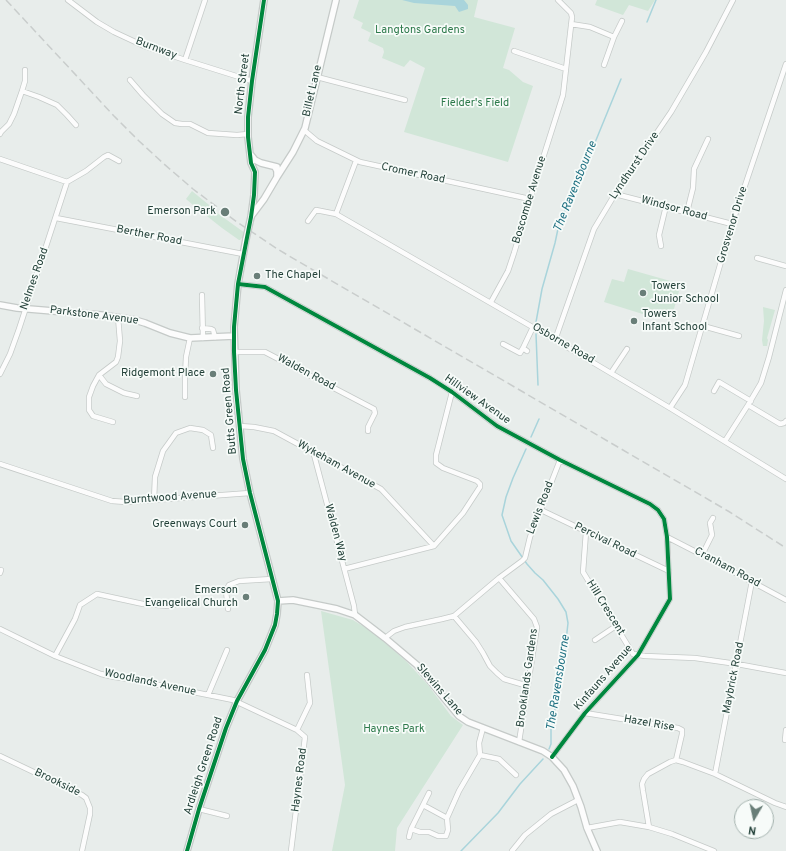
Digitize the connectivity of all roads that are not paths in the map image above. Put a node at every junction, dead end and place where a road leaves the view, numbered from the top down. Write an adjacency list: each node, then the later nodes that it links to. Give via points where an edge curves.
1 (68, 0): 11 (street, Burnway, via 114,32 144,46)
2 (264, 0): 18 (street, North Street)
3 (336, 0): 16 (street, Billet Lane)
4 (558, 0): 8 (street, via 571,13)
5 (733, 0): 36 (street, Lyndhurst Drive, via 671,112)
6 (204, 1): 11 (street)
7 (622, 20): 9 (street)
8 (571, 24): 9 (street, via 590,27); 14 (street, Boscombe Avenue)
9 (614, 37): 13 (street)
10 (514, 51): 14 (street)
11 (185, 60): 18 (street, Burnway)
12 (786, 64): 46 (street, Grosvenor Drive)
13 (604, 65)
14 (566, 69): 39 (street, Boscombe Avenue, via 563,94)
15 (25, 70): 19 (street)
16 (317, 77): 20 (street); 22 (street, Billet Lane)
17 (130, 80): 24 (street, via 142,95 175,123 190,124 208,133)
18 (252, 81): 24 (street, North Street)
19 (22, 91): 21 (street, via 57,105); 23 (street, via 9,124)
20 (405, 100)
21 (76, 125)
22 (304, 130): 29 (street, Billet Lane); 30 (street, Cromer Road, via 317,141)
23 (0, 134)
24 (248, 134): 26 (street, North Street)
25 (708, 139): 41 (street, via 694,169 693,188)
26 (250, 155): 31 (street); 33 (street, North Street)
27 (0, 160): 35 (street)
28 (119, 160): 35 (street, via 104,157)
29 (288, 160): 32 (street, via 281,167); 34 (street, Billet Lane)
30 (356, 161): 39 (street, Cromer Road); 42 (street)
31 (261, 163): 32 (street); 33 (street)
32 (275, 167): 34 (street)
33 (255, 172): 37 (street, North Street)
34 (277, 177): 38 (street, Billet Lane)
35 (67, 182): 44 (street, Nelmes Road)
36 (615, 194): 40 (street, Windsor Road); 66 (street, Lyndhurst Drive, via 594,229)
37 (254, 195): 38 (street); 43 (street, North Street)
38 (264, 199): 43 (street, Billet Lane)
39 (530, 199): 54 (street, Boscombe Avenue, via 508,271)
40 (666, 206): 41 (street, Windsor Road); 47 (street, via 659,235)
41 (687, 212): 46 (street, Windsor Road)
42 (336, 214): 45 (street, Osborne Road, via 316,210); 54 (street, Osborne Road)
43 (251, 217): 48 (street, Butts Green Road, bridge)
44 (56, 218): 48 (street, Berther Road); 56 (street, Nelmes Road)
45 (308, 221)
46 (732, 224): 58 (street, Grosvenor Drive)
47 (661, 246)
48 (243, 254): 51 (street, Butts Green Road)
49 (757, 258): 50 (street)
50 (786, 266)
51 (238, 284): 61 (street, Butts Green Road); 76 (street, Hillview Avenue, via 265,287)
52 (786, 290): 79 (street, via 767,363)
53 (202, 294): 60 (street)
54 (491, 302): 59 (street, Osborne Road)
55 (0, 305): 56 (street, Parkstone Avenue)
56 (25, 309): 57 (street, Parkstone Avenue); 73 (street, Nelmes Road, via 10,354)
57 (118, 317): 64 (street, Parkstone Avenue); 74 (street, via 118,357 116,362)
58 (703, 326): 62 (street); 80 (street, Grosvenor Drive, via 685,385)
59 (534, 327): 66 (street, Osborne Road); 68 (street)
60 (202, 328): 63 (street, via 213,330); 65 (street)
61 (234, 336): 63 (street, Parkstone Avenue); 71 (street, Butts Green Road)
62 (739, 336)
63 (215, 337): 65 (street, Parkstone Avenue)
64 (190, 338): 65 (street, Parkstone Avenue); 78 (street, via 186,357)
65 (203, 338)
66 (555, 340): 72 (street, Osborne Road)
67 (502, 344): 68 (street, via 520,353)
68 (523, 348): 70 (street)
69 (628, 349): 72 (street)
70 (528, 351)
71 (234, 352): 83 (street, Butts Green Road); 84 (street, Walden Road, via 265,352 374,409 375,413)
72 (612, 373): 80 (street, Osborne Road)
73 (0, 374)
74 (99, 375): 77 (street, via 106,384); 82 (street, via 89,397 89,410 93,416)
75 (714, 391): 79 (street, via 719,382)
76 (452, 392): 88 (street, Hillview Avenue, via 497,426); 97 (street, via 436,463 477,481 480,487 463,513)
77 (137, 396)
78 (185, 397)
79 (750, 403): 81 (street, via 780,424); 85 (street)
80 (670, 408): 85 (street, Osborne Road)
81 (786, 421)
82 (112, 422)
83 (240, 426): 87 (street, Wykeham Avenue, via 274,431); 91 (street, Butts Green Road)
84 (368, 431)
85 (725, 441): 90 (street, Osborne Road)
86 (213, 448): 92 (street, via 212,435 204,430 190,428 176,433 163,451 155,477)
87 (313, 451): 97 (street, Wykeham Avenue, via 381,489); 99 (street, Walden Way)
88 (560, 460): 93 (street, Lewis Road); 96 (street, Hillview Avenue, via 650,504 664,519)
89 (0, 464): 92 (street, Burntwood Avenue, via 112,501)
90 (786, 479)
91 (250, 493): 92 (street, Burntwood Avenue); 102 (street, Butts Green Road)
92 (154, 500)
93 (541, 510): 95 (street, Percival Road); 101 (street, Lewis Road, via 523,560)
94 (713, 518): 98 (street, via 710,523 712,535)
95 (586, 532): 100 (street, Percival Road); 110 (street, Hill Crescent, via 583,572)
96 (667, 537): 98 (street, Cranham Road); 100 (street, Kinfauns Avenue)
97 (434, 546): 99 (street)
98 (702, 554): 103 (street, Cranham Road)
99 (344, 569): 108 (street, Walden Way)
100 (669, 571): 115 (street, Kinfauns Avenue, via 670,599)
101 (499, 578): 109 (street); 120 (street, Brooklands Gardens, via 536,623)
102 (272, 579): 105 (street, Butts Green Road); 107 (street, via 239,581 229,585 226,591)
103 (752, 580): 104 (street, Cranham Road); 117 (street, Maybrick Road)
104 (786, 600)
105 (278, 601): 108 (street, Slewins Lane, via 293,600); 122 (street, Ardleigh Green Road, via 275,625 265,650)
106 (180, 603): 116 (street, via 169,606 143,604 97,594 80,605)
107 (228, 609)
108 (355, 615): 112 (street, Slewins Lane)
109 (454, 616): 112 (street, via 405,627); 120 (street, via 484,653 496,674)
110 (616, 626): 113 (street); 115 (street, Hill Crescent, via 633,654)
111 (0, 629): 116 (street, Woodlands Avenue)
112 (385, 638): 124 (street, Slewins Lane, via 417,665 459,716)
113 (595, 640)
114 (227, 650): 121 (street)
115 (638, 655): 117 (street, via 695,658); 123 (street, Kinfauns Avenue)
116 (55, 656): 121 (street, Woodlands Avenue, via 101,674)
117 (736, 664): 118 (street); 133 (street, Maybrick Road)
118 (786, 673)
119 (307, 675): 125 (street, via 310,704)
120 (528, 686): 128 (street, Brooklands Gardens)
121 (208, 695): 122 (street, Woodlands Avenue)
122 (237, 701): 125 (street); 139 (street, Ardleigh Green Road)
123 (585, 713): 131 (street, Kinfauns Avenue); 132 (street, Hazel Rise, via 682,730)
124 (483, 728): 128 (street, Slewins Lane); 129 (street, via 478,743)
125 (297, 730): 148 (street, Haynes Road, via 305,737)
126 (786, 730): 127 (street)
127 (785, 740)
128 (520, 742): 131 (street, Slewins Lane)
129 (480, 755): 134 (street, via 499,759); 141 (street, via 458,791)
130 (0, 756): 146 (street, Brookside, via 86,798 90,814)
131 (552, 757): 136 (street, Slewins Lane, via 567,775)
132 (676, 760): 133 (street); 142 (street, via 648,774 644,779 642,784)
133 (715, 774): 138 (street)
134 (516, 775)
135 (429, 793): 137 (street)
136 (578, 800): 143 (street, Slewins Lane); 149 (street, via 552,814 525,835)
137 (424, 805): 141 (street); 144 (street)
138 (786, 807)
139 (199, 809): 140 (street); 147 (street, Ardleigh Green Road)
140 (227, 816)
141 (448, 818): 144 (street, via 446,836)
142 (649, 827): 143 (street, via 620,822); 151 (street)
143 (587, 828): 150 (street, Slewins Lane)
144 (411, 829): 145 (street)
145 (409, 837)
146 (82, 851)
147 (187, 851)
148 (291, 851)
149 (512, 851)
150 (597, 851)
151 (714, 851)

